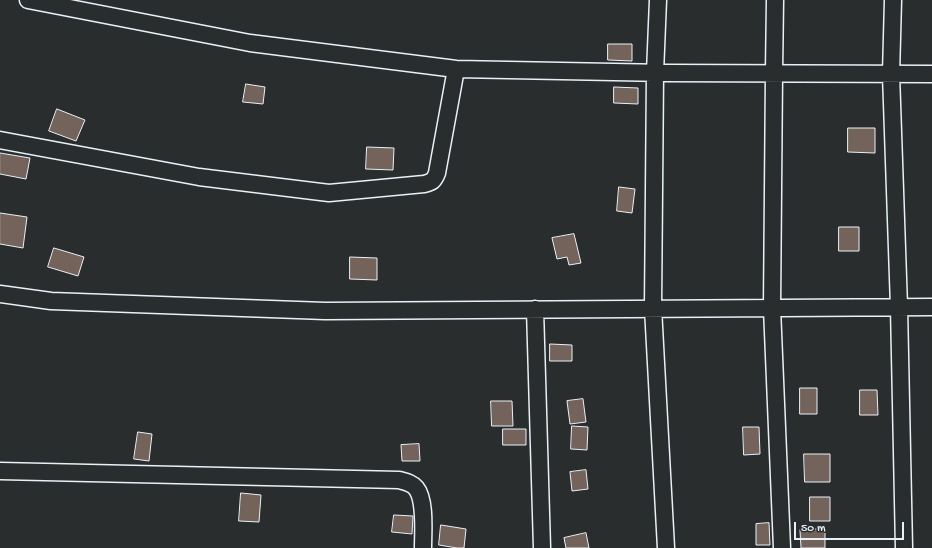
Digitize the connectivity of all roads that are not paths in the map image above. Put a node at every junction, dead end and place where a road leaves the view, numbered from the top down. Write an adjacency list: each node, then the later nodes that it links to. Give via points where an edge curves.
1 (28, 0): 5 (street, via 250,43)
2 (658, 0): 6 (street)
3 (775, 0): 7 (street)
4 (893, 0): 8 (street)
5 (456, 69): 6 (street); 10 (street, via 438,173 432,182 424,184 329,193 199,177)
6 (655, 73): 7 (street); 14 (street)
7 (774, 74): 8 (street); 15 (street)
8 (891, 74): 9 (street); 13 (street)
9 (932, 74)
10 (0, 140)
11 (0, 294): 16 (street, via 51,301 325,311)
12 (932, 306): 13 (street)
13 (899, 307): 15 (street); 22 (street)
14 (653, 308): 15 (street); 16 (street); 20 (street)
15 (772, 308): 21 (street)
16 (535, 309): 19 (street)
17 (0, 471): 18 (street, via 399,480 408,482 420,494)
18 (423, 548)
19 (542, 548)
20 (666, 548)
21 (782, 548)
22 (904, 548)

